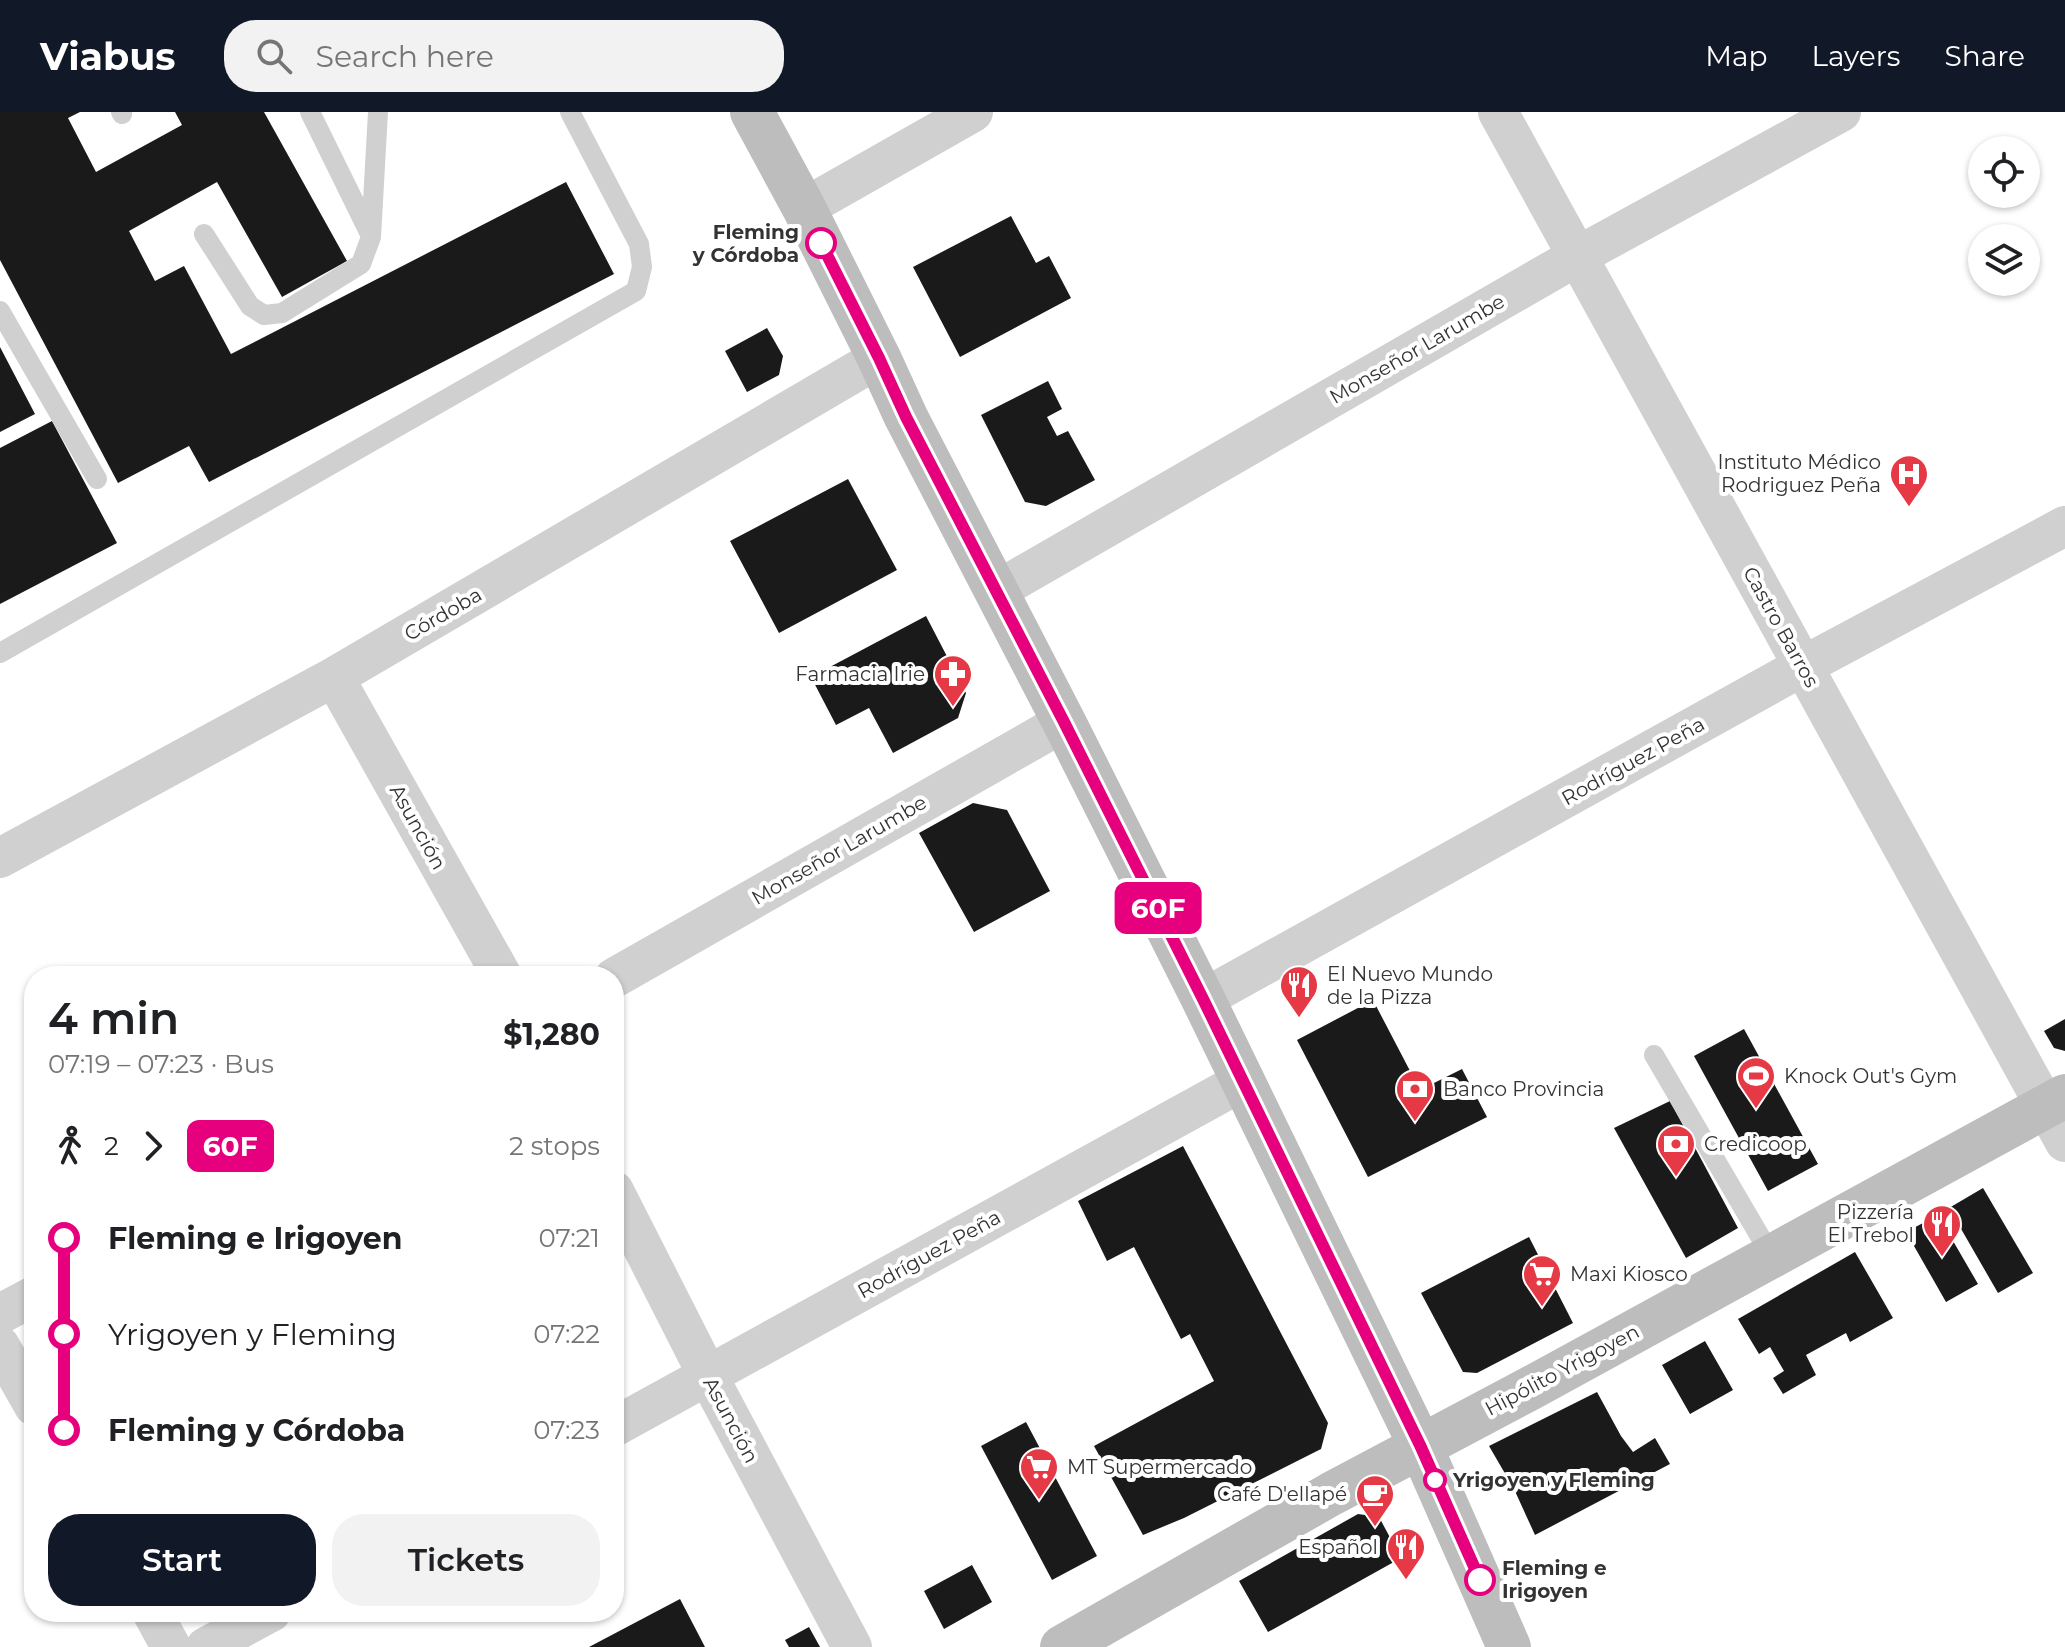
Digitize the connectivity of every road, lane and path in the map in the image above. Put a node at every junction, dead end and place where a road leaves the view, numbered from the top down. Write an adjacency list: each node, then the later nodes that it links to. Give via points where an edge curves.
1 (310, 112): 10 (lane)
2 (378, 112): 10 (lane)
3 (570, 112): 17 (lane, via 639,244 642,267 636,291)
4 (752, 112): 8 (main road)
5 (973, 112): 8 (street)
6 (1498, 112): 11 (street, Castro Barros)
7 (1841, 112): 11 (street, Monseñor Larumbe)
8 (804, 208): 13 (main road)
9 (204, 234): 10 (lane, via 250,306 264,315 282,313 361,264)
10 (371, 237)
11 (1576, 257): 16 (street, Monseñor Larumbe); 18 (street, Castro Barros)
12 (0, 311): 14 (lane)
13 (879, 358): 16 (main road); 19 (street, Córdoba)
14 (97, 479)
15 (2065, 526): 18 (street, Rodríguez Peña)
16 (996, 591): 20 (main road)
17 (0, 653)
18 (1803, 666): 24 (street, Rodríguez Peña); 27 (street, Castro Barros, via 2032,1082)
19 (334, 677): 21 (street, Córdoba); 22 (street, Asunción)
20 (1064, 722): 23 (street, Monseñor Larumbe); 24 (main road)
21 (0, 858)
22 (496, 966)
23 (624, 972)
24 (1203, 999): 26 (main road)
25 (1654, 1055): 29 (lane)
26 (1243, 1081): 33 (street, Rodríguez Peña); 36 (main road)
27 (2058, 1116): 29 (main road, Hipólito Yrigoyen)
28 (624, 1211): 33 (street, Asunción)
29 (1772, 1257): 36 (main road, Hipólito Yrigoyen)
30 (24, 1301): 31 (street)
31 (0, 1314)
32 (0, 1346): 34 (street)
33 (708, 1376): 35 (street, Rodríguez Peña); 41 (street, Asunción)
34 (24, 1388)
35 (624, 1422)
36 (1420, 1445): 42 (main road, Hipólito Yrigoyen); 43 (main road)
37 (157, 1622): 39 (street)
38 (252, 1622): 40 (street)
39 (171, 1647)
40 (206, 1647)
41 (852, 1647)
42 (1062, 1647)
43 (1509, 1647)

